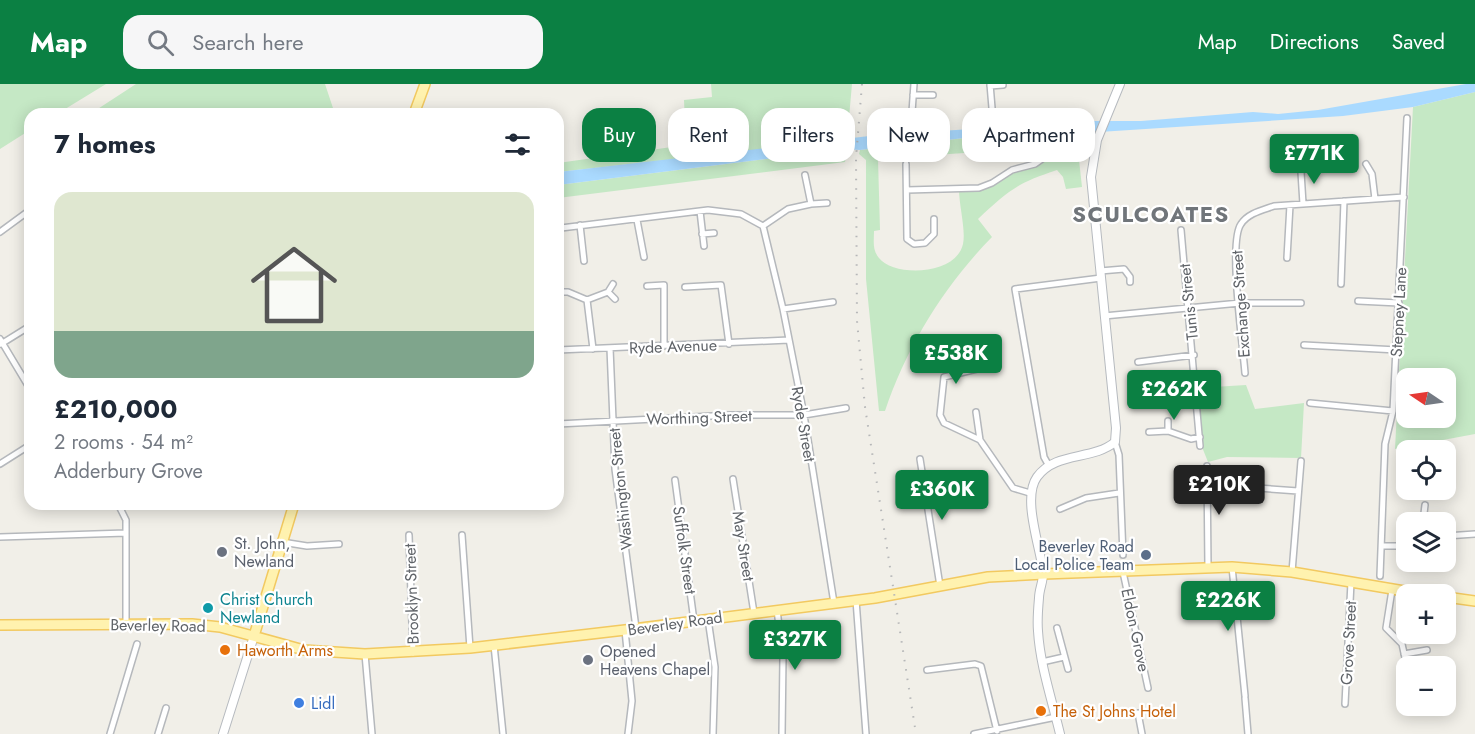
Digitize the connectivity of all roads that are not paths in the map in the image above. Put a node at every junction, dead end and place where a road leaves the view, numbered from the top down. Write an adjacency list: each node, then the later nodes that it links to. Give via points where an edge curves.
1 (425, 84): 8 (main road)
2 (914, 84): 6 (street)
3 (1120, 84): 12 (street)
4 (990, 85): 5 (street); 10 (street)
5 (1003, 85)
6 (913, 95): 7 (street); 9 (street)
7 (933, 95)
8 (416, 108)
9 (912, 108)
10 (992, 108)
11 (1407, 118): 20 (street, Stepney Lane)
12 (1095, 147)
13 (1038, 162): 19 (street, via 1012,170 980,188)
14 (1093, 162): 42 (street, via 1092,194)
15 (1308, 162): 25 (street, via 1301,172)
16 (906, 164): 19 (street)
17 (1366, 164): 21 (street, via 1372,174)
18 (805, 175): 24 (street)
19 (907, 190): 29 (street, via 907,239 914,244 924,243 934,234)
20 (1404, 196): 21 (street, Exchange Street); 56 (street, Stepney Lane)
21 (1375, 199): 22 (street, Exchange Street)
22 (1344, 201): 25 (street, Exchange Street); 45 (street)
23 (826, 203): 24 (street)
24 (811, 204): 32 (street, via 788,209)
25 (1303, 204): 26 (street, Exchange Street)
26 (1290, 205): 40 (street); 54 (street, Exchange Street, via 1254,213 1241,223 1235,248)
27 (699, 212): 30 (street); 32 (street, via 721,210 741,214); 37 (street)
28 (24, 214): 35 (street)
29 (934, 219)
30 (637, 220): 31 (street); 39 (street)
31 (580, 225): 33 (street); 41 (street)
32 (763, 226): 57 (street, Ryde Street)
33 (564, 228)
34 (1181, 230): 58 (street, Tunis Street)
35 (0, 232)
36 (714, 233): 37 (street)
37 (702, 234): 38 (street)
38 (704, 246)
39 (644, 257)
40 (1287, 258)
41 (584, 261)
42 (1101, 275): 43 (street, via 1124,269); 59 (street); 95 (street, via 1015,289 1044,457)
43 (1130, 282)
44 (613, 284): 49 (street)
45 (1341, 284)
46 (647, 286): 65 (street, via 664,285)
47 (685, 288): 63 (street, via 721,285)
48 (564, 292): 51 (street)
49 (608, 292): 50 (street); 51 (street)
50 (615, 299)
51 (587, 300): 67 (street)
52 (833, 302): 57 (street)
53 (1358, 302): 56 (street)
54 (1240, 303): 55 (street); 58 (street); 75 (street, Exchange Street)
55 (1301, 303)
56 (1399, 303): 69 (street, Stepney Lane)
57 (783, 309): 61 (street, Ryde Street)
58 (1189, 309): 59 (street); 71 (street, Tunis Street)
59 (1104, 316): 89 (street, via 1116,428)
60 (24, 329): 62 (street)
61 (789, 340): 63 (street, Ryde Avenue); 81 (street, Ryde Street)
62 (1, 342): 76 (street)
63 (729, 344): 65 (street, Ryde Avenue)
64 (1304, 345): 69 (street)
65 (664, 346): 66 (street, Ryde Avenue)
66 (610, 348): 67 (street, Ryde Avenue); 82 (street, Washington Street)
67 (593, 349): 68 (street, Ryde Avenue)
68 (564, 350)
69 (1397, 350): 79 (street, Stepney Lane)
70 (972, 355): 74 (street)
71 (1194, 355): 72 (street); 87 (street, Tunis Street)
72 (1138, 362)
73 (985, 367): 74 (street)
74 (976, 369): 88 (street, via 944,377 940,415 944,423)
75 (1245, 373)
76 (24, 379)
77 (1310, 403): 79 (street)
78 (846, 408): 81 (street, Worthing Street)
79 (1394, 411): 118 (street, Stepney Lane, via 1385,444)
80 (976, 412): 88 (street)
81 (804, 415): 82 (street, Worthing Street); 134 (street, Ryde Street)
82 (613, 421): 84 (street, Worthing Street); 141 (street, Washington Street, via 615,469)
83 (1168, 421): 85 (street)
84 (564, 424)
85 (1168, 431): 86 (street); 87 (street, via 1191,439)
86 (1149, 432)
87 (1200, 437): 90 (street, Tunis Street)
88 (980, 440): 102 (street, via 1013,488)
89 (1114, 442): 95 (street, via 1098,452 1065,458); 103 (street, via 1119,455)
90 (1200, 446)
91 (24, 449): 94 (street)
92 (920, 459): 128 (street)
93 (1301, 461): 100 (street)
94 (0, 464)
95 (1049, 466): 102 (street, via 1036,478)
96 (1207, 466): 104 (street)
97 (733, 478): 136 (street, May Street)
98 (675, 480): 138 (street, Suffolk Street)
99 (1258, 488): 100 (street)
100 (1298, 491): 124 (street)
101 (1234, 492): 104 (street)
102 (1030, 493): 125 (street)
103 (1119, 493): 106 (street, via 1086,498); 120 (street)
104 (1207, 493): 121 (street)
105 (1425, 505): 109 (street)
106 (1060, 509)
107 (121, 510): 110 (street)
108 (292, 510): 116 (main road)
109 (1424, 512)
110 (126, 533): 115 (street); 139 (street)
111 (1475, 534): 114 (street)
112 (409, 535): 149 (street, Brooklyn Street)
113 (462, 535): 147 (street)
114 (1456, 535)
115 (0, 537)
116 (282, 542): 117 (street, via 307,546); 144 (main road)
117 (339, 544)
118 (1383, 546): 119 (street); 126 (street, Stepney Lane)
119 (1396, 546)
120 (1123, 555)
121 (1209, 567): 122 (main road, Beverley Road); 123 (main road, Beverley Road)
122 (1232, 567): 124 (main road, Beverley Road); 175 (street)
123 (1123, 572): 125 (main road, Beverley Road); 156 (street, Eldon Grove)
124 (1292, 572): 127 (main road, Beverley Road)
125 (1044, 574): 128 (main road, Beverley Road, via 988,577); 153 (street, via 1038,631)
126 (1380, 576)
127 (1351, 582): 129 (main road, Beverley Road); 157 (street, Grove Street)
128 (940, 586): 132 (main road, Beverley Road)
129 (1392, 590): 130 (main road, Beverley Road); 151 (street, via 1386,628 1402,644)
130 (1396, 591)
131 (1456, 598): 133 (main road)
132 (856, 600): 134 (main road, Beverley Road); 171 (street)
133 (1475, 601)
134 (834, 603): 135 (main road, Beverley Road)
135 (777, 610): 136 (main road, Beverley Road); 170 (street, via 783,657)
136 (754, 613): 137 (main road, Beverley Road)
137 (708, 619): 138 (main road, Beverley Road); 169 (street, via 715,667)
138 (694, 621): 141 (main road, Beverley Road)
139 (126, 624): 140 (main road, Beverley Road); 144 (main road, Beverley Road, via 192,624)
140 (0, 625)
141 (636, 628): 143 (main road, Beverley Road)
142 (1058, 628): 152 (street)
143 (625, 630): 146 (main road, Beverley Road); 168 (street, via 632,701)
144 (254, 636): 150 (main road, Beverley Road, via 304,650); 165 (street)
145 (137, 644): 163 (street)
146 (494, 645): 147 (main road, Beverley Road); 167 (street)
147 (470, 648): 149 (main road, Beverley Road)
148 (1427, 650): 151 (street)
149 (413, 653): 150 (main road, Beverley Road)
150 (365, 654): 166 (street)
151 (1404, 654)
152 (1064, 657): 153 (street); 154 (street)
153 (1042, 662): 160 (street)
154 (1068, 669)
155 (927, 670): 161 (street, via 981,666)
156 (1148, 688)
157 (1345, 704)
158 (166, 708): 164 (street)
159 (1138, 713): 174 (street)
160 (1056, 717): 161 (street); 173 (street)
161 (997, 731): 162 (street)
162 (990, 733): 172 (street)
163 (110, 734)
164 (158, 734)
165 (223, 734)
166 (372, 734)
167 (503, 734)
168 (628, 734)
169 (713, 734)
170 (782, 734)
171 (866, 734)
172 (974, 734)
173 (1060, 734)
174 (1142, 734)
175 (1248, 734)

